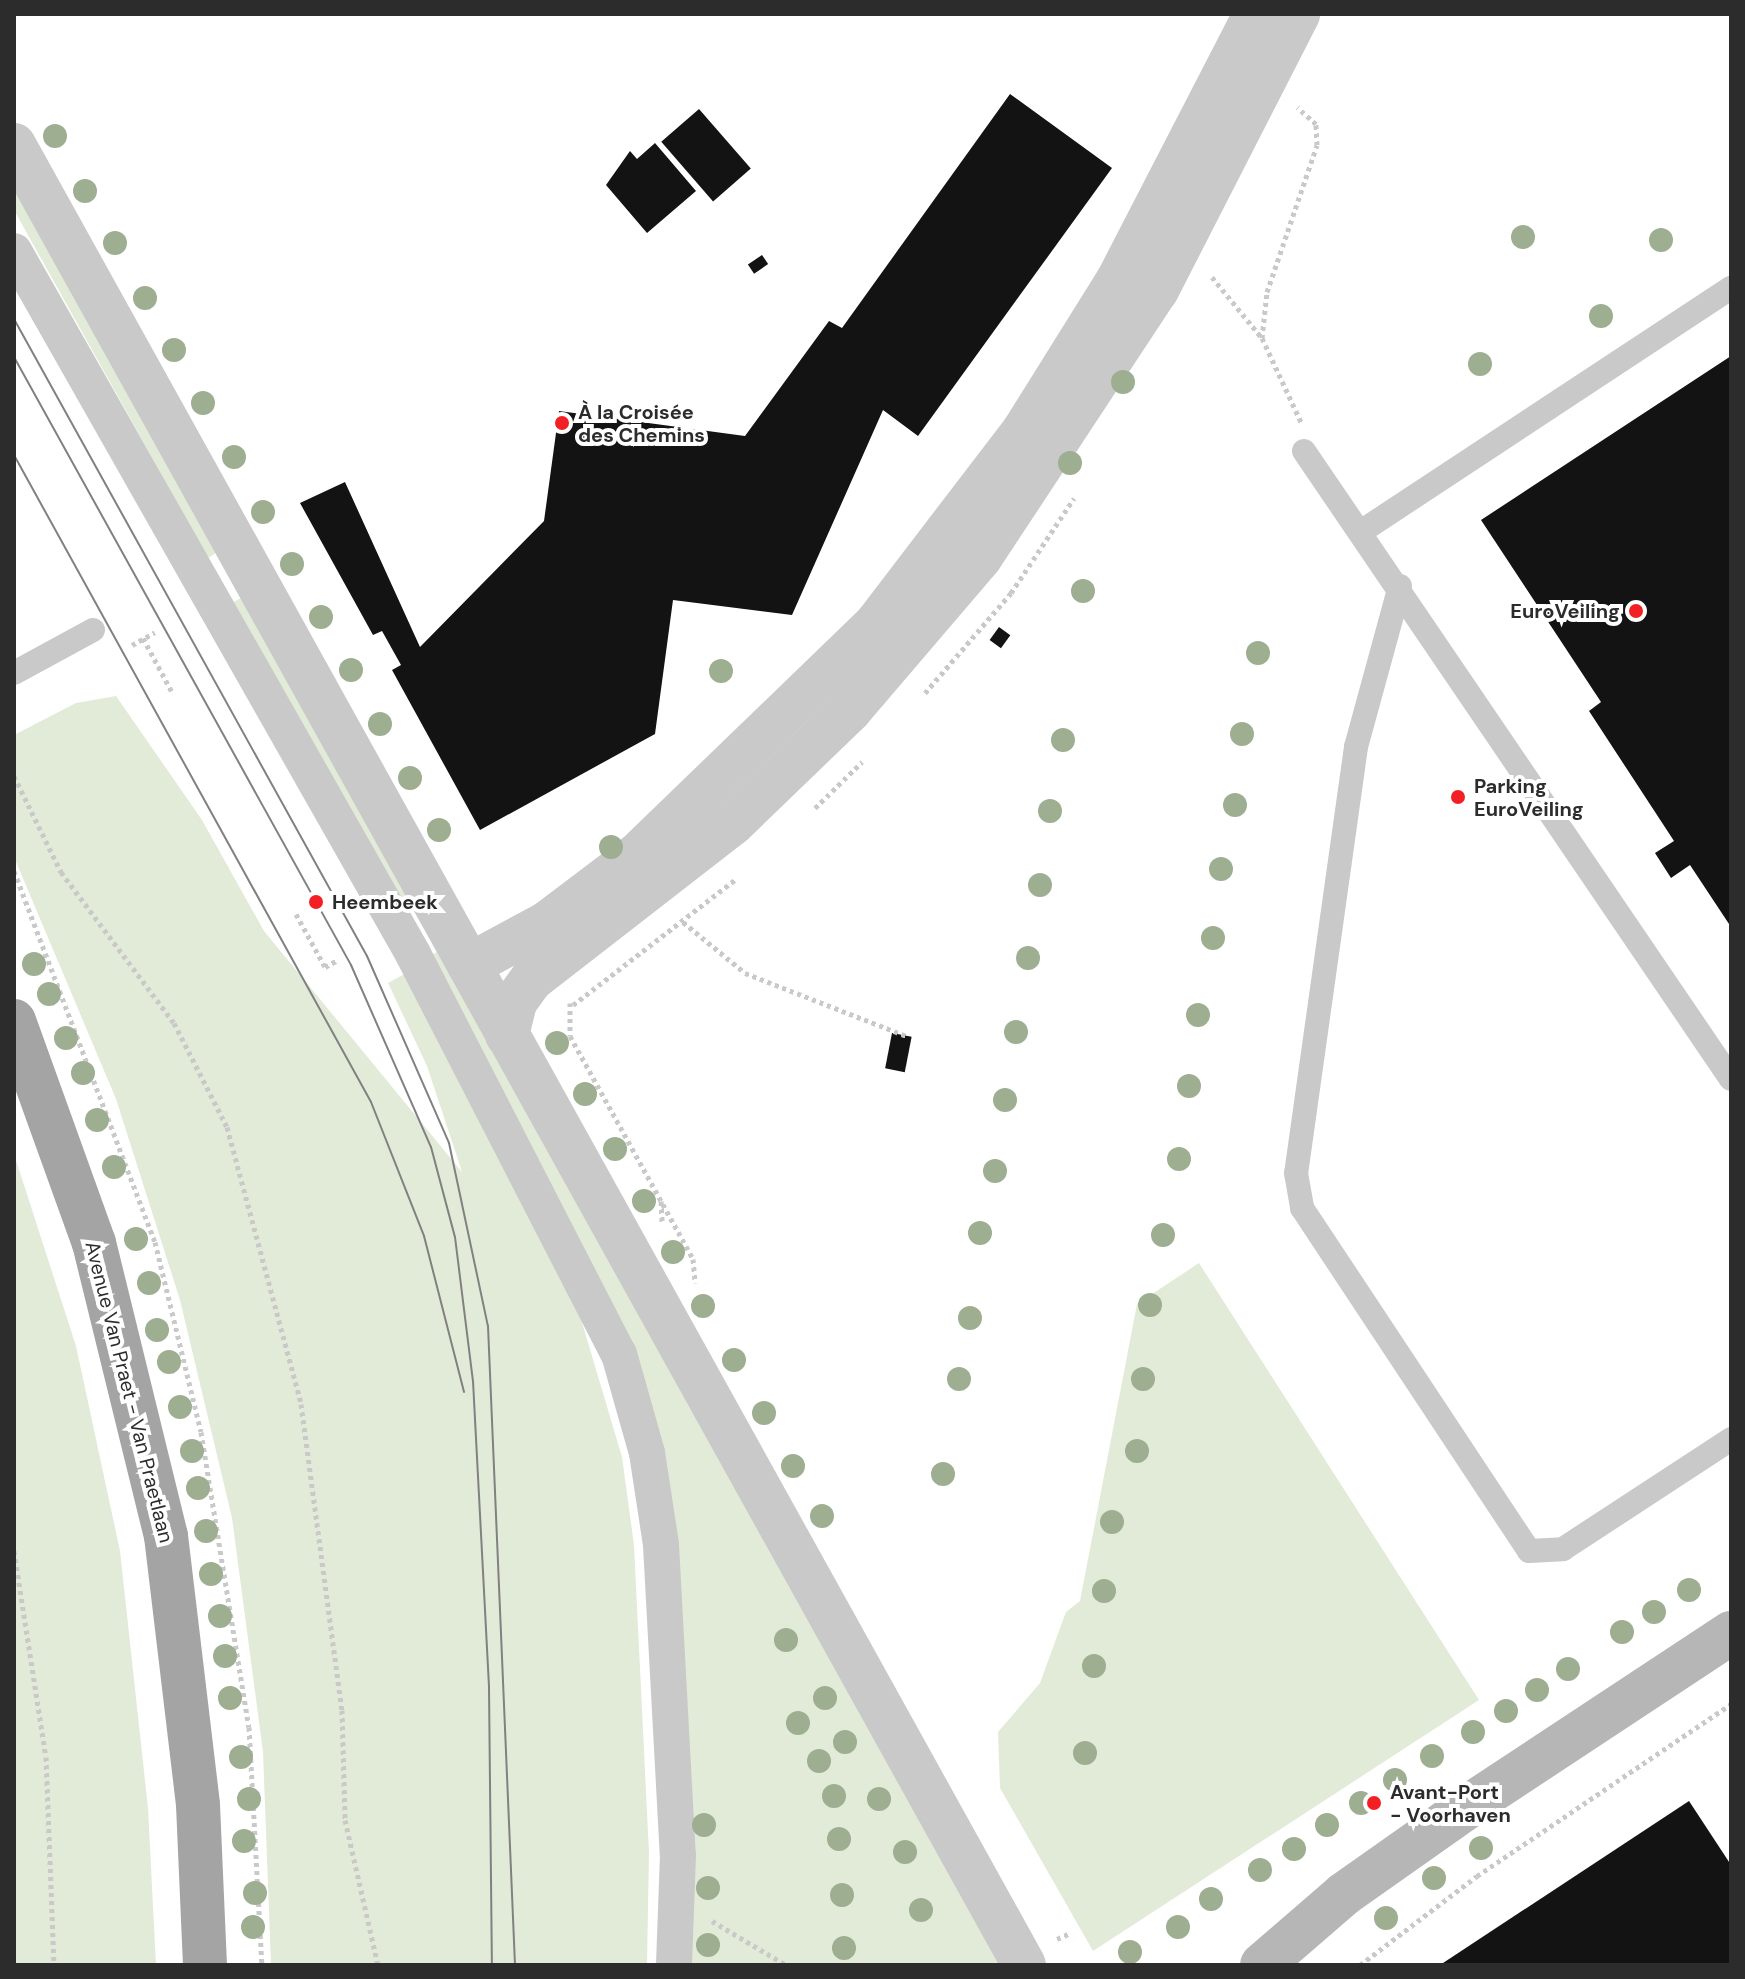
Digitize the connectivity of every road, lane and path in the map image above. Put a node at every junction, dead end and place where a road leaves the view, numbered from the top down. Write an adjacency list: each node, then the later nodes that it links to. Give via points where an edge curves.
1 (1255, 14): 22 (street, via 1118,280 1031,420 876,624 637,855 547,923)
2 (1298, 14): 23 (street, via 1157,290 980,558 816,744 645,898)
3 (1288, 102): 8 (path, via 1316,124 1317,145 1267,292)
4 (14, 145): 22 (street)
5 (14, 251): 33 (street, via 405,940 610,1330 647,1453 661,1545)
6 (1204, 271): 8 (path)
7 (1731, 288): 10 (lane)
8 (1262, 338): 9 (path, via 1284,390 1300,407)
9 (1304, 451): 10 (lane)
10 (1362, 531): 11 (lane)
11 (1400, 586): 27 (lane); 29 (lane, via 1356,747 1296,1173 1302,1208 1529,1551 1563,1549)
12 (93, 630): 16 (lane)
13 (155, 632): 14 (path)
14 (143, 638): 15 (path); 17 (path)
15 (132, 645)
16 (14, 673)
17 (172, 692)
18 (14, 776): 36 (path, via 61,872 174,1023 227,1127 301,1404 342,1710 347,1829)
19 (296, 914): 21 (path, via 325,967)
20 (677, 916): 26 (path, via 745,973)
21 (336, 961)
22 (469, 965): 25 (street)
23 (547, 969): 25 (street, via 515,1002); 28 (path, via 572,1006 570,1036 693,1259)
24 (14, 1021): 35 (main road, Avenue Van Praet - Van Praetlaan, via 94,1243 166,1536 198,1805)
25 (507, 1035): 39 (street)
26 (907, 1036)
27 (1731, 1079)
28 (694, 1293)
29 (1731, 1439)
30 (14, 1551): 34 (path, via 46,1757)
31 (1731, 1633): 40 (main road, via 1448,1821)
32 (1731, 1704): 41 (path, via 1477,1876)
33 (677, 1899): 37 (street); 38 (path)
34 (54, 1965)
35 (205, 1965)
36 (378, 1965)
37 (674, 1965)
38 (786, 1965)
39 (1024, 1965)
40 (1262, 1965)
41 (1360, 1965)

